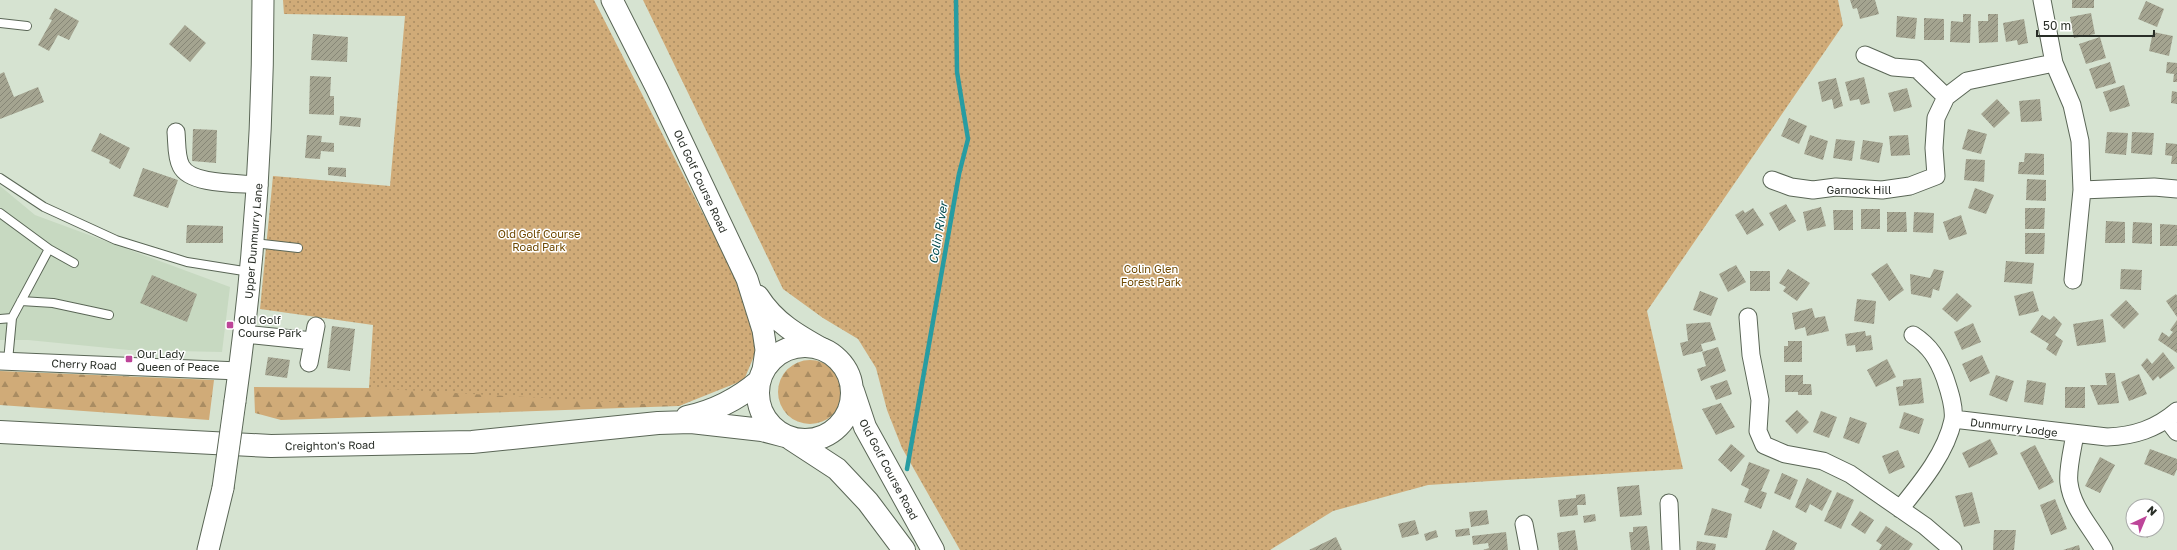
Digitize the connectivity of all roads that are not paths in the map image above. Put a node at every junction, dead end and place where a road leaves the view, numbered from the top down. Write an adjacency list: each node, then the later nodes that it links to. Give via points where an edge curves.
1 (263, 0): 12 (street, Upper Dunmurry Lane)
2 (612, 0): 21 (street, Old Golf Course Road)
3 (2042, 0): 7 (street)
4 (0, 23): 5 (lane)
5 (27, 26)
6 (1865, 55): 8 (street, via 1893,67 1917,69)
7 (2054, 63): 8 (street, Garnock Hill, via 1967,82); 14 (street, via 2072,105 2080,141)
8 (1946, 97): 11 (street, Garnock Hill, via 1936,118 1936,176 1910,186 1882,190 1836,187 1813,190 1791,188)
9 (176, 132): 12 (street, via 180,164 184,172 196,179)
10 (0, 178): 20 (lane, via 44,207 116,240 186,262)
11 (1772, 180)
12 (259, 185): 16 (street, Upper Dunmurry Lane)
13 (2177, 189): 14 (street, via 2154,187)
14 (2082, 190): 22 (street)
15 (0, 213): 18 (lane)
16 (254, 243): 17 (lane); 20 (street, Upper Dunmurry Lane)
17 (298, 248)
18 (49, 249): 19 (lane); 23 (lane)
19 (74, 263)
20 (250, 273): 28 (street, Upper Dunmurry Lane)
21 (747, 279): 30 (street, via 766,308 779,322); 34 (street, Old Golf Course Road, via 764,330 766,350)
22 (2073, 280)
23 (21, 301): 24 (lane, via 53,304); 26 (lane)
24 (109, 315)
25 (1748, 317): 43 (street, via 1751,355 1760,400 1758,431 1764,445 1785,454 1823,461 1850,474)
26 (12, 318): 27 (lane); 31 (lane)
27 (0, 319)
28 (244, 334): 32 (street, via 315,334); 33 (street, Upper Dunmurry Lane)
29 (1913, 335): 36 (street, via 1927,344 1939,362 1949,388)
30 (826, 351): 34 (highway, via 812,346 797,346 783,351 771,360); 35 (highway, via 843,366)
31 (4, 361): 33 (street, Cherry Road)
32 (310, 363)
33 (239, 371): 45 (street, Upper Dunmurry Lane, bridge, via 223,488)
34 (761, 376): 38 (highway, Creighton's Road, via 744,394 720,407); 41 (highway, via 757,394 765,419 773,429)
35 (852, 386): 41 (highway, via 852,401 847,415 839,426 827,435); 47 (highway, Old Golf Course Road, via 865,427)
36 (1953, 419): 40 (street, Dunmurry Lodge); 43 (street, via 1935,462)
37 (2174, 421): 40 (street, Dunmurry Lodge, via 2125,437)
38 (658, 423): 39 (highway, Creighton's Road, via 472,442 287,446); 41 (highway, Creighton's Road, via 725,425)
39 (0, 432)
40 (2075, 434): 51 (street, via 2068,482 2075,505)
41 (794, 438): 46 (highway, via 836,469 868,502)
42 (1669, 503): 49 (street)
43 (1900, 509): 50 (street)
44 (1524, 524): 48 (street)
45 (208, 550)
46 (906, 550)
47 (933, 550)
48 (1529, 550)
49 (1671, 550)
50 (1953, 550)
51 (2104, 550)

